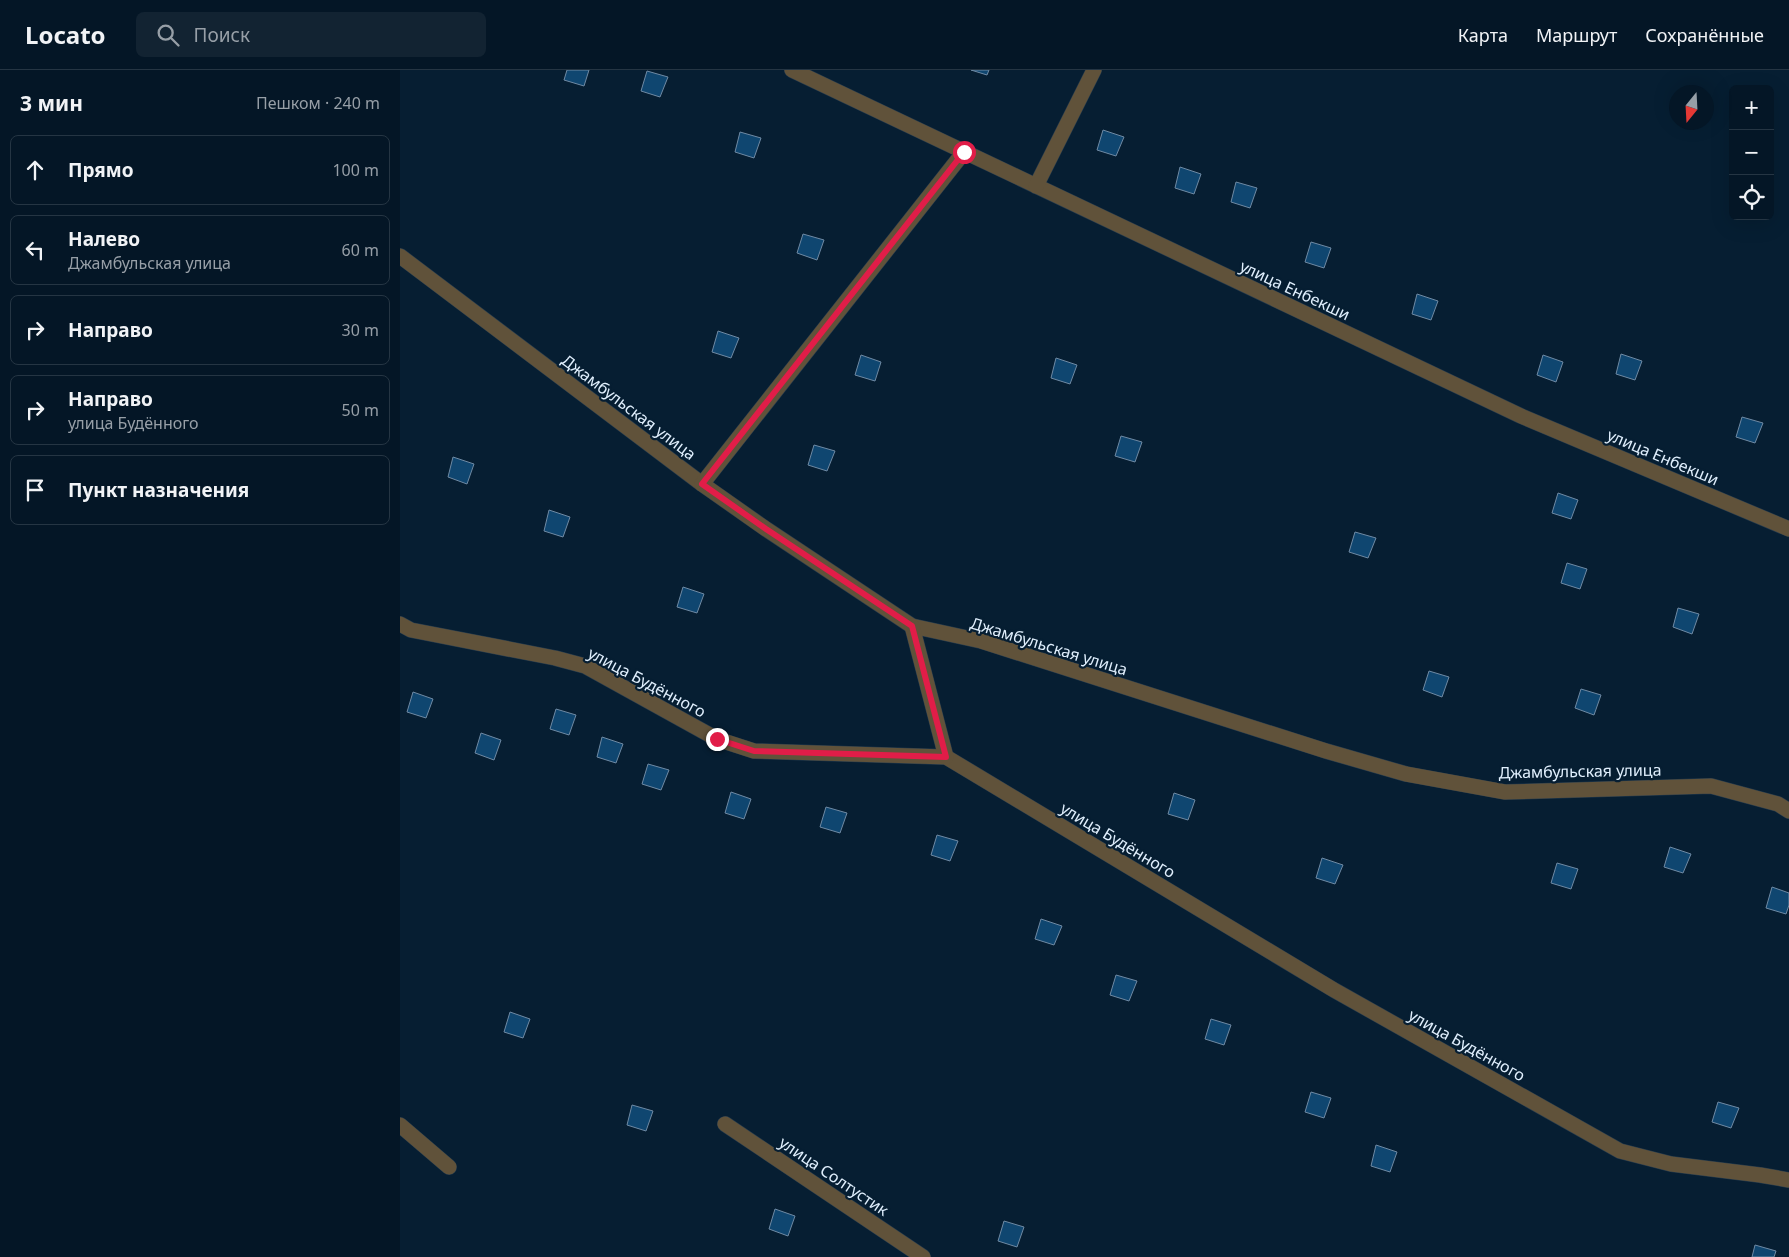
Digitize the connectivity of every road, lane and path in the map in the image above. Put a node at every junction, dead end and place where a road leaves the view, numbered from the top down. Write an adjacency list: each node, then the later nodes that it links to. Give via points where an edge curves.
1 (792, 70): 3 (street, улица Енбекши)
2 (1094, 70): 4 (street)
3 (964, 152): 4 (street, улица Енбекши); 6 (street)
4 (1036, 186): 7 (street, улица Енбекши, via 1521,416)
5 (400, 256): 6 (street, Джамбульская улица)
6 (702, 484): 9 (street, Джамбульская улица)
7 (1789, 529)
8 (400, 624): 10 (street, улица Будённого, via 411,630 585,666 717,739 754,751)
9 (912, 626): 10 (street); 11 (street, Джамбульская улица, via 981,641 1406,774 1504,792 1711,786 1778,804)
10 (946, 757): 15 (street, улица Будённого, via 1334,990 1620,1151 1671,1164)
11 (1789, 811)
12 (725, 1124): 16 (street, улица Солтустик)
13 (400, 1125): 14 (street)
14 (449, 1168)
15 (1789, 1180)
16 (923, 1257)

